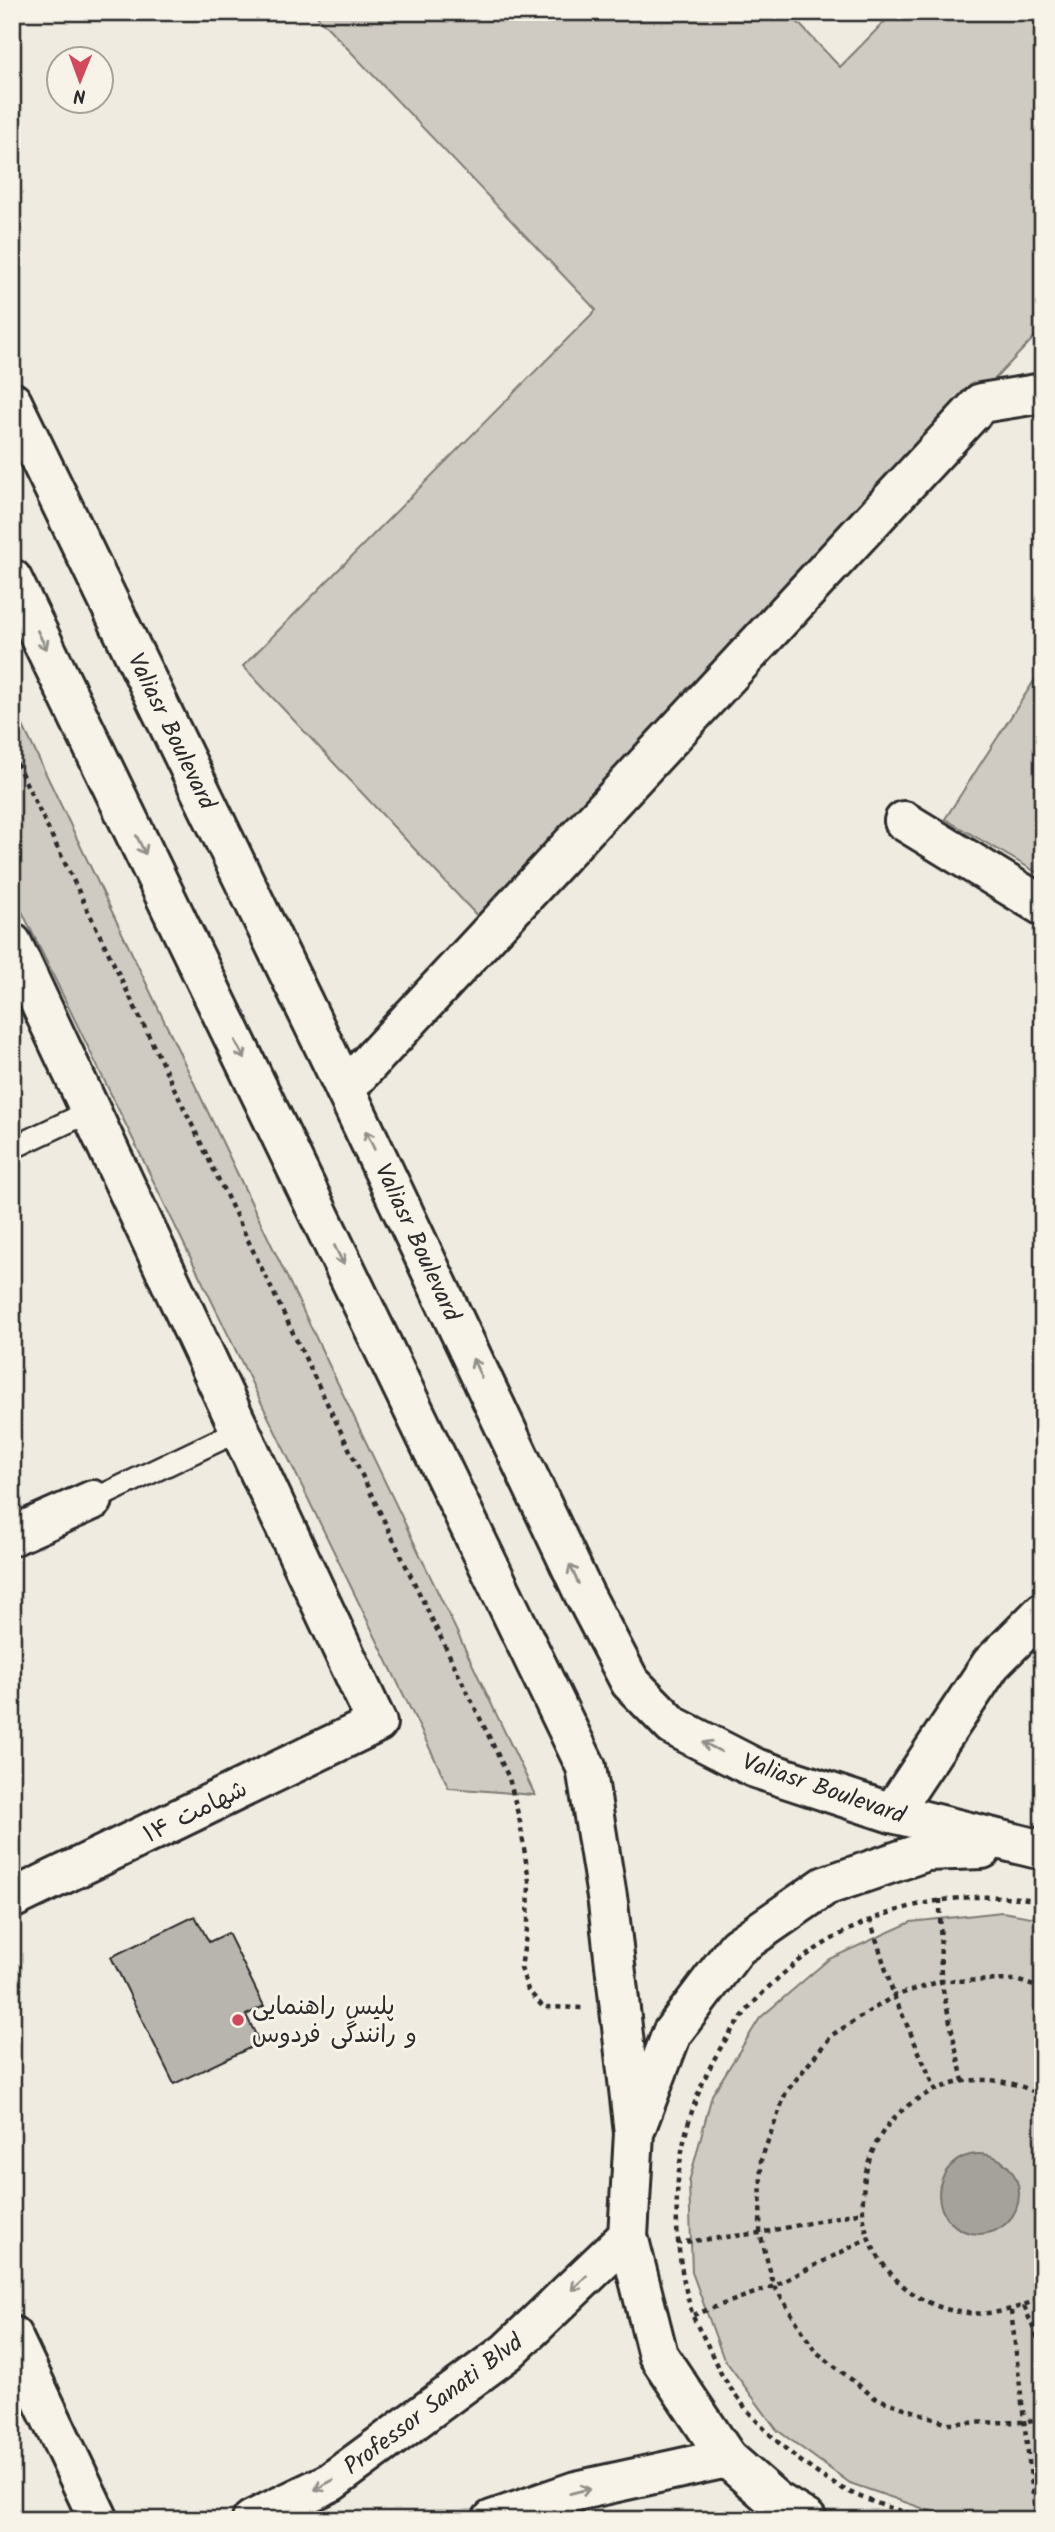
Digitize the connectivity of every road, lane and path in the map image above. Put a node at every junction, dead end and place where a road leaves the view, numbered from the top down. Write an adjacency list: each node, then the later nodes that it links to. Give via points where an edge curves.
1 (1043, 393): 8 (main road, via 981,403)
2 (12, 402): 8 (main road, Valiasr Boulevard)
3 (12, 579): 24 (main road, one-way to 24, via 586,1767)
4 (12, 754): 24 (path, via 509,1778 530,1881 521,1969 528,1990 543,2007)
5 (904, 821): 6 (main road)
6 (1043, 906)
7 (12, 943): 9 (main road)
8 (345, 1088): 15 (main road, Valiasr Boulevard, one-way to 8, via 755,1768 673,1727 630,1682)
9 (90, 1111): 10 (lane); 11 (main road)
10 (12, 1148)
11 (240, 1430): 12 (lane); 17 (main road, شهامت ۱۴, via 377,1723)
12 (93, 1500): 13 (main road)
13 (12, 1536)
14 (1043, 1612): 15 (main road, via 991,1664)
15 (892, 1814): 16 (main road, Valiasr Boulevard)
16 (1038, 1849): 28 (main road, via 927,1851 825,1886 737,1947 672,2033)
17 (12, 1899)
18 (940, 1899): 19 (path, via 1007,1895); 20 (path); 21 (path)
19 (1043, 1900)
20 (870, 1919): 23 (path); 33 (path, via 818,1946 773,1982 735,2025 717,2054 685,2129 676,2185)
21 (941, 1981): 22 (path, via 1016,1980); 23 (path); 25 (path)
22 (1043, 1989)
23 (894, 1996): 26 (path); 30 (path, via 832,2035 786,2092 761,2160)
24 (620, 2009): 28 (main road)
25 (963, 2081): 26 (path); 27 (path, via 1002,2081)
26 (935, 2088): 29 (path, via 902,2109 877,2138 864,2174)
27 (1043, 2098)
28 (634, 2133): 31 (main road)
29 (862, 2212): 30 (path); 32 (path)
30 (760, 2233): 33 (path); 34 (path)
31 (628, 2236): 43 (main road, via 658,2355); 45 (main road, Professor Sanati Blvd, one-way to 45, via 507,2352 331,2482)
32 (869, 2238): 34 (path); 37 (path, via 885,2269 911,2293 942,2309 976,2315)
33 (676, 2243): 38 (path)
34 (774, 2286): 38 (path); 42 (path, via 815,2351 875,2398 948,2423)
35 (1043, 2296): 36 (path)
36 (1024, 2306): 37 (path); 40 (path)
37 (1011, 2311): 42 (path)
38 (692, 2315): 48 (path, via 724,2379 770,2435 827,2480 893,2510)
39 (12, 2336): 44 (main road)
40 (1043, 2351)
41 (1043, 2417): 42 (path)
42 (1025, 2422): 49 (path)
43 (727, 2458): 46 (main road, one-way to 43, via 576,2491); 47 (main road, via 776,2501)
44 (99, 2520)
45 (252, 2520)
46 (492, 2520)
47 (807, 2520)
48 (940, 2520)
49 (1037, 2520)

